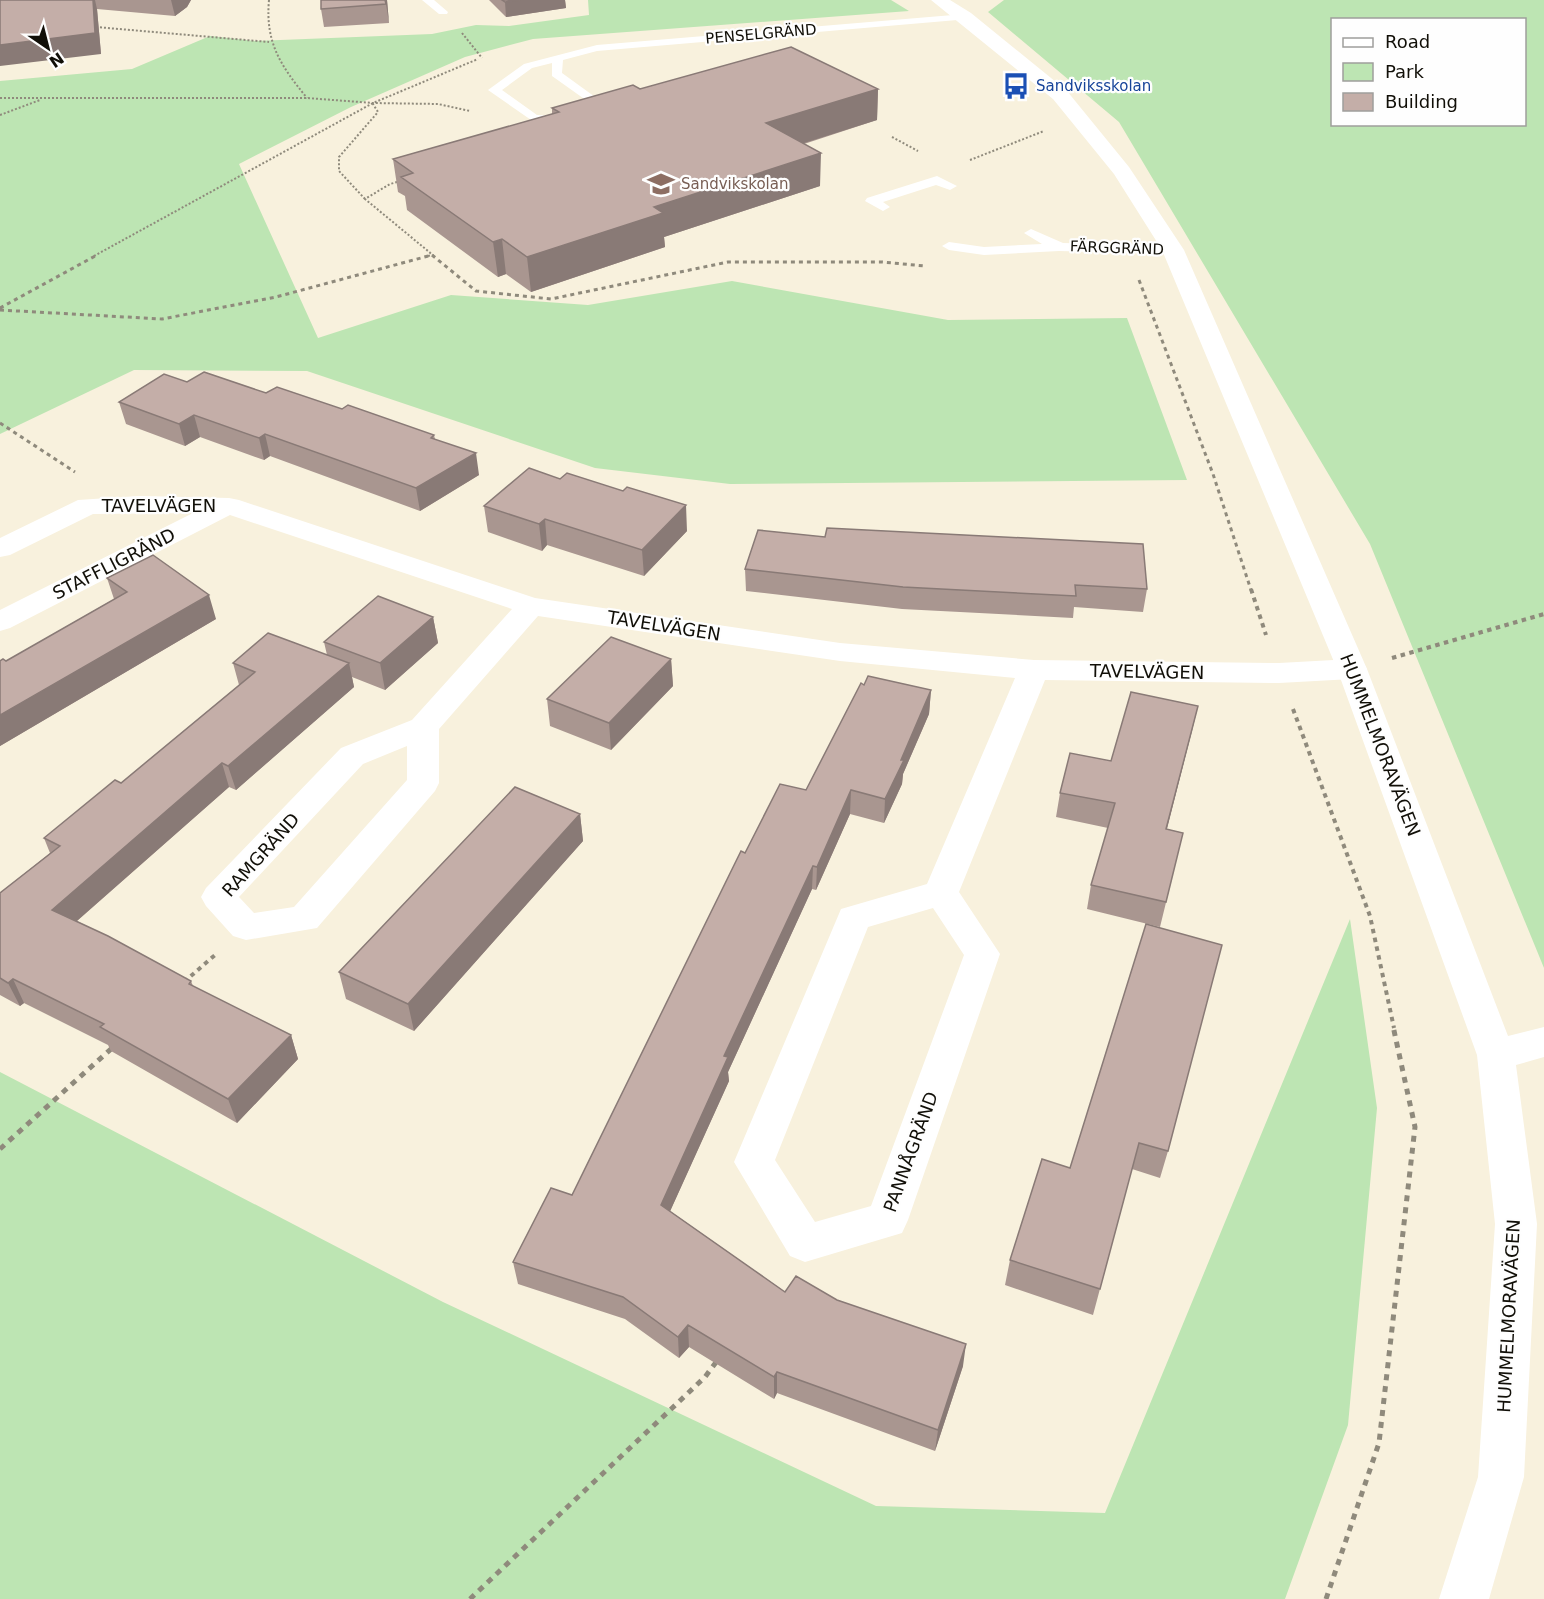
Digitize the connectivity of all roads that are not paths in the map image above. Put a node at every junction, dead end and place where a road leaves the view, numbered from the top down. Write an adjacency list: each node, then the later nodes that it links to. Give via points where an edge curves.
1 (427, 0): 3 (lane)
2 (952, 8): 4 (lane, PENSELGRÄND, via 597,48); 10 (street, HUMMELMORAVÄGEN, via 1060,95 1122,171)
3 (443, 12)
4 (558, 58): 4 (lane, PENSELGRÄND, via 528,66 494,90 534,118 562,120 594,111 596,102 556,74)
5 (950, 186): 6 (lane, via 937,180 872,201)
6 (883, 207)
7 (1031, 232): 9 (lane, FÄRGGRÄND)
8 (949, 246): 9 (lane, FÄRGGRÄND, via 984,251)
9 (1060, 247): 10 (lane, FÄRGGRÄND)
10 (1173, 250): 15 (street, HUMMELMORAVÄGEN)
11 (229, 506): 12 (street, TAVELVÄGEN, via 88,506); 13 (street, TAVELVÄGEN); 14 (street, STAFFLIGRÄND)
12 (0, 549)
13 (531, 606): 16 (street, TAVELVÄGEN, via 840,652); 17 (street, RAMGRÄND)
14 (0, 622)
15 (1352, 669): 16 (street, TAVELVÄGEN, via 1279,673); 20 (street, HUMMELMORAVÄGEN)
16 (1034, 670): 18 (street)
17 (423, 727): 17 (street, RAMGRÄND, via 352,756 218,897 246,927 304,919 423,783)
18 (941, 892): 18 (street, PANNÅGRÄND, via 854,918 754,1162 805,1243 887,1220 981,954)
19 (1544, 1042): 20 (street)
20 (1496, 1055): 21 (street, HUMMELMORAVÄGEN, via 1516,1224 1502,1477)
21 (1464, 1599)

